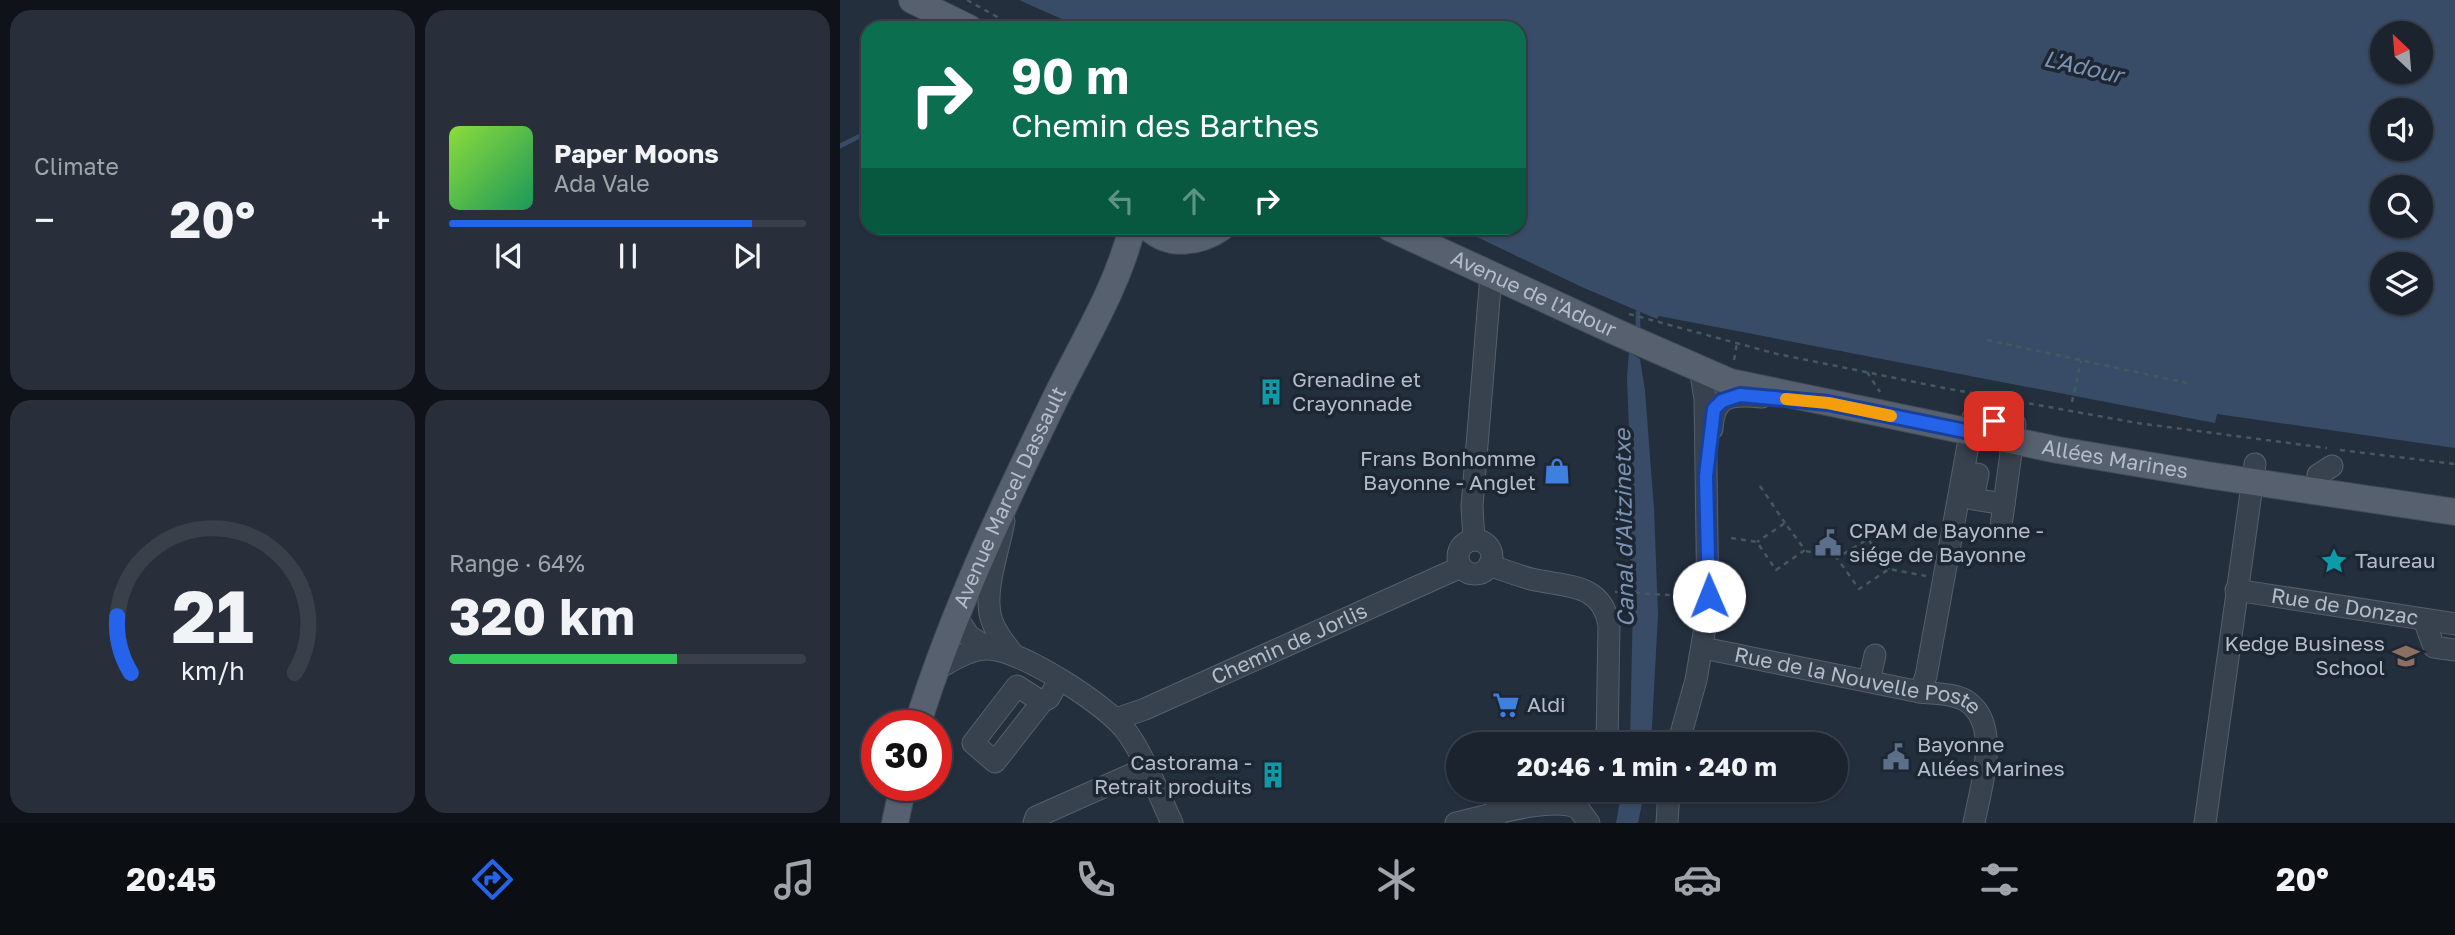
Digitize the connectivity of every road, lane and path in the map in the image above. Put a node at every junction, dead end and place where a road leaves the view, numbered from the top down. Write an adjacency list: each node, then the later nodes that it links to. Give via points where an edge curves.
1 (967, 0): 4 (path)
2 (919, 4): 3 (main road)
3 (954, 21)
4 (1004, 21)
5 (1130, 235): 10 (main road, Avenue Marcel Dassault)
6 (1156, 235): 10 (main road, Avenue Marcel Dassault)
7 (1163, 235): 8 (main road, via 1180,241)
8 (1210, 235)
9 (1405, 235): 11 (main road, Avenue de l'Adour)
10 (1117, 275): 27 (main road, Avenue Marcel Dassault)
11 (1491, 275): 12 (main road, Avenue de l'Adour); 33 (street, via 1472,506)
12 (1636, 331): 15 (main road, Allées Marines); 21 (path, via 2137,423)
13 (1987, 340): 14 (path)
14 (2081, 360): 16 (path); 17 (path)
15 (1700, 368): 18 (main road, Allées Marines, via 1730,382); 19 (main road, Allées Marines, via 1733,369); 24 (street)
16 (2187, 383)
17 (2072, 402)
18 (1828, 403): 19 (main road, Allées Marines); 24 (street, via 1740,395 1722,401 1714,409)
19 (1972, 425): 20 (main road, Allées Marines); 40 (street)
20 (2015, 433): 22 (main road, Allées Marines); 28 (street)
21 (2455, 464)
22 (2253, 473): 26 (main road, Allées Marines, via 2325,470); 29 (main road, Allées Marines); 41 (street)
23 (1978, 474): 28 (street, via 1973,499)
24 (1706, 476): 48 (street, via 1709,596)
25 (1759, 486): 30 (path)
26 (2455, 496)
27 (1009, 497): 44 (main road, Avenue Marcel Dassault); 50 (street, via 989,610)
28 (2004, 504): 31 (street)
29 (2455, 512)
30 (1785, 523): 34 (path); 35 (path)
31 (2001, 526)
32 (1731, 538): 34 (path)
33 (1474, 540): 37 (street, via 1489,548); 38 (street, via 1461,547)
34 (1757, 542): 35 (path, via 1776,570)
35 (1805, 550): 36 (path)
36 (1837, 558): 39 (path, via 1868,539); 39 (path, via 1859,590)
37 (1489, 565): 38 (street, via 1473,573); 59 (street, via 1578,587 1604,608 1609,625)
38 (1461, 567): 58 (street, Chemin de Jorlis)
39 (1889, 569): 40 (path)
40 (1943, 579): 55 (street)
41 (2236, 590): 45 (street, Rue de Donzac); 75 (street)
42 (1620, 592): 43 (path)
43 (1669, 596)
44 (956, 616): 47 (street, via 969,636); 52 (main road, Avenue Marcel Dassault)
45 (2424, 620): 46 (street, Rue de Donzac); 49 (street, via 2434,647)
46 (2455, 624)
47 (988, 648): 50 (street); 52 (street)
48 (1703, 648): 54 (street, Rue de la Nouvelle Poste); 60 (street)
49 (2455, 650)
50 (1013, 654): 53 (street)
51 (1875, 655): 54 (street)
52 (934, 671): 57 (main road, Avenue Marcel Dassault)
53 (1059, 680): 56 (street); 58 (street)
54 (1869, 681): 55 (street, Rue de la Nouvelle Poste)
55 (1920, 692): 74 (street, Rue de la Nouvelle Poste, via 1956,696 1983,720 1987,743)
56 (1042, 702)
57 (921, 710)
58 (1116, 719): 61 (street)
59 (1607, 732)
60 (1681, 732)
61 (1146, 768): 68 (street); 70 (street)
62 (900, 801): 69 (main road)
63 (1497, 802): 67 (street)
64 (1556, 802): 67 (street)
65 (1581, 802): 72 (street)
66 (1669, 802): 73 (street)
67 (1499, 814): 71 (street)
68 (1037, 821)
69 (895, 823)
70 (1172, 823)
71 (1456, 823)
72 (1589, 823)
73 (1667, 823)
74 (1974, 823)
75 (2205, 823)

